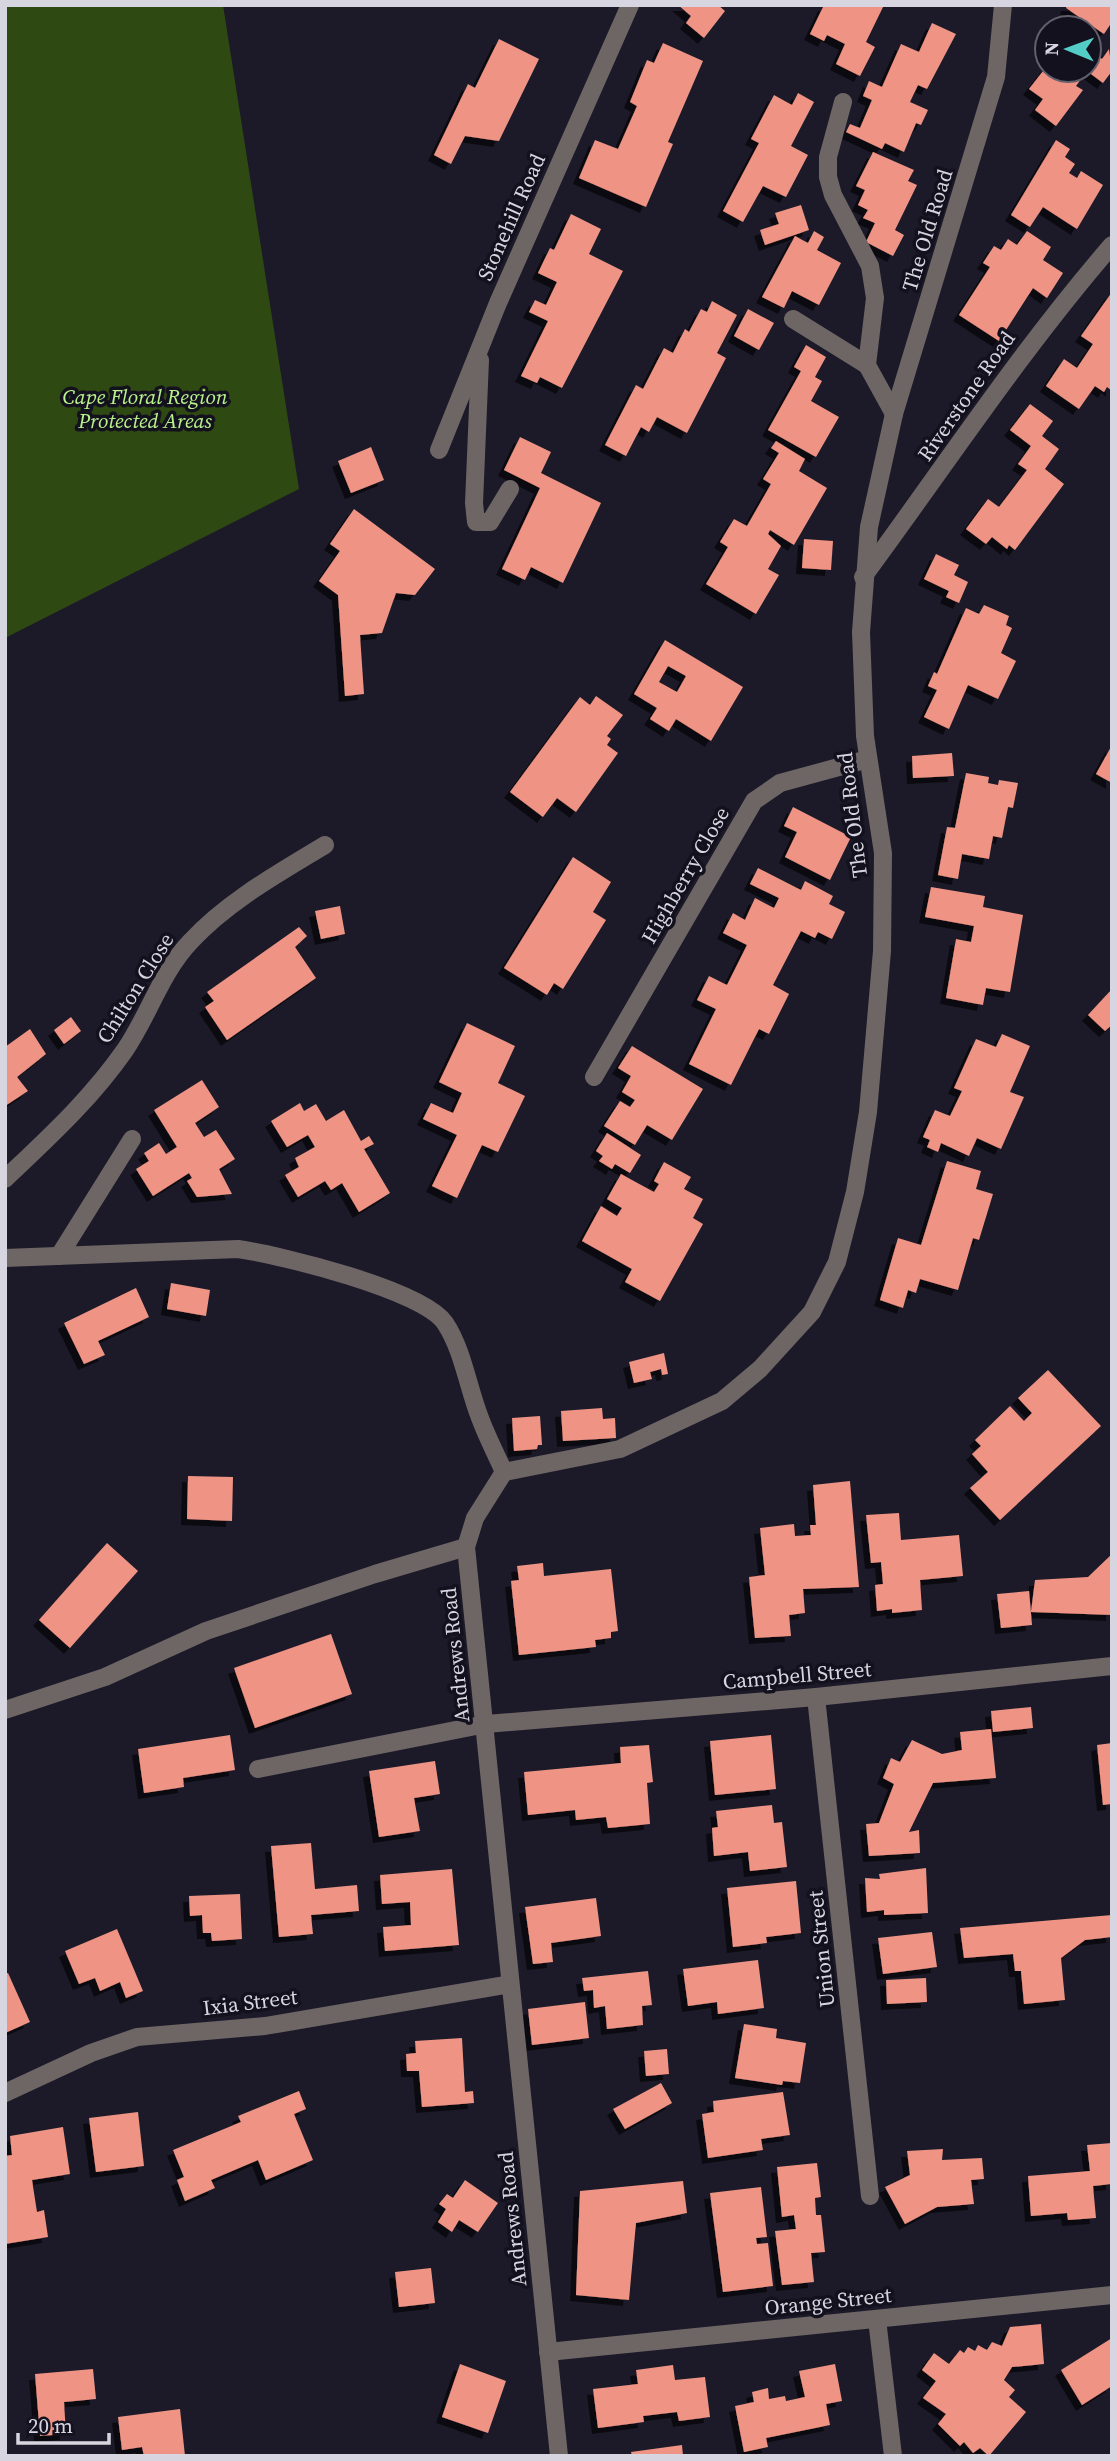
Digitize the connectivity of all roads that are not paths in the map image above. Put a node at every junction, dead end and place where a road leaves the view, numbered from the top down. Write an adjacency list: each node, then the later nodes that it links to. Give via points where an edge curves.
1 (630, 5): 6 (street, Stonehill Road)
2 (1003, 5): 8 (street, The Old Road, via 996,77 984,123)
3 (843, 102): 7 (street, via 828,157 828,177 874,282)
4 (1112, 245): 11 (street, Riverstone Road, via 1026,347)
5 (793, 318): 7 (street)
6 (481, 346): 9 (street, Stonehill Road); 10 (street, via 476,522 490,522)
7 (867, 365): 8 (street)
8 (894, 414): 11 (street, The Old Road)
9 (439, 450)
10 (510, 489)
11 (863, 577): 12 (street, The Old Road, via 861,632)
12 (868, 760): 14 (street, Highberry Close, via 780,783 754,801); 19 (street, The Old Road, via 883,853 882,951 868,1112 855,1192 836,1262 812,1312 760,1369 722,1401 667,1430 620,1449)
13 (325, 845): 16 (street, Chilton Close, via 260,885 189,942 95,1092)
14 (594, 1077)
15 (132, 1139): 17 (street)
16 (5, 1179)
17 (59, 1256): 18 (street); 19 (street, via 261,1252 425,1304 449,1331)
18 (5, 1258)
19 (503, 1472): 20 (street, Andrews Road, via 475,1518)
20 (466, 1547): 23 (street, via 229,1623 105,1677); 24 (street, Andrews Road)
21 (1112, 1666): 22 (street, Campbell Street)
22 (816, 1697): 24 (street, Campbell Street); 28 (street, Union Street)
23 (5, 1710)
24 (486, 1724): 25 (street, Campbell Street); 26 (street, Andrews Road)
25 (258, 1769)
26 (510, 1984): 27 (street, Ixia Street, via 265,2025 137,2037); 31 (street, Andrews Road)
27 (5, 2093)
28 (870, 2196)
29 (1112, 2295): 30 (street, Orange Street)
30 (877, 2319): 31 (street, Orange Street); 33 (street)
31 (548, 2353): 32 (street, Andrews Road)
32 (559, 2456)
33 (893, 2456)

